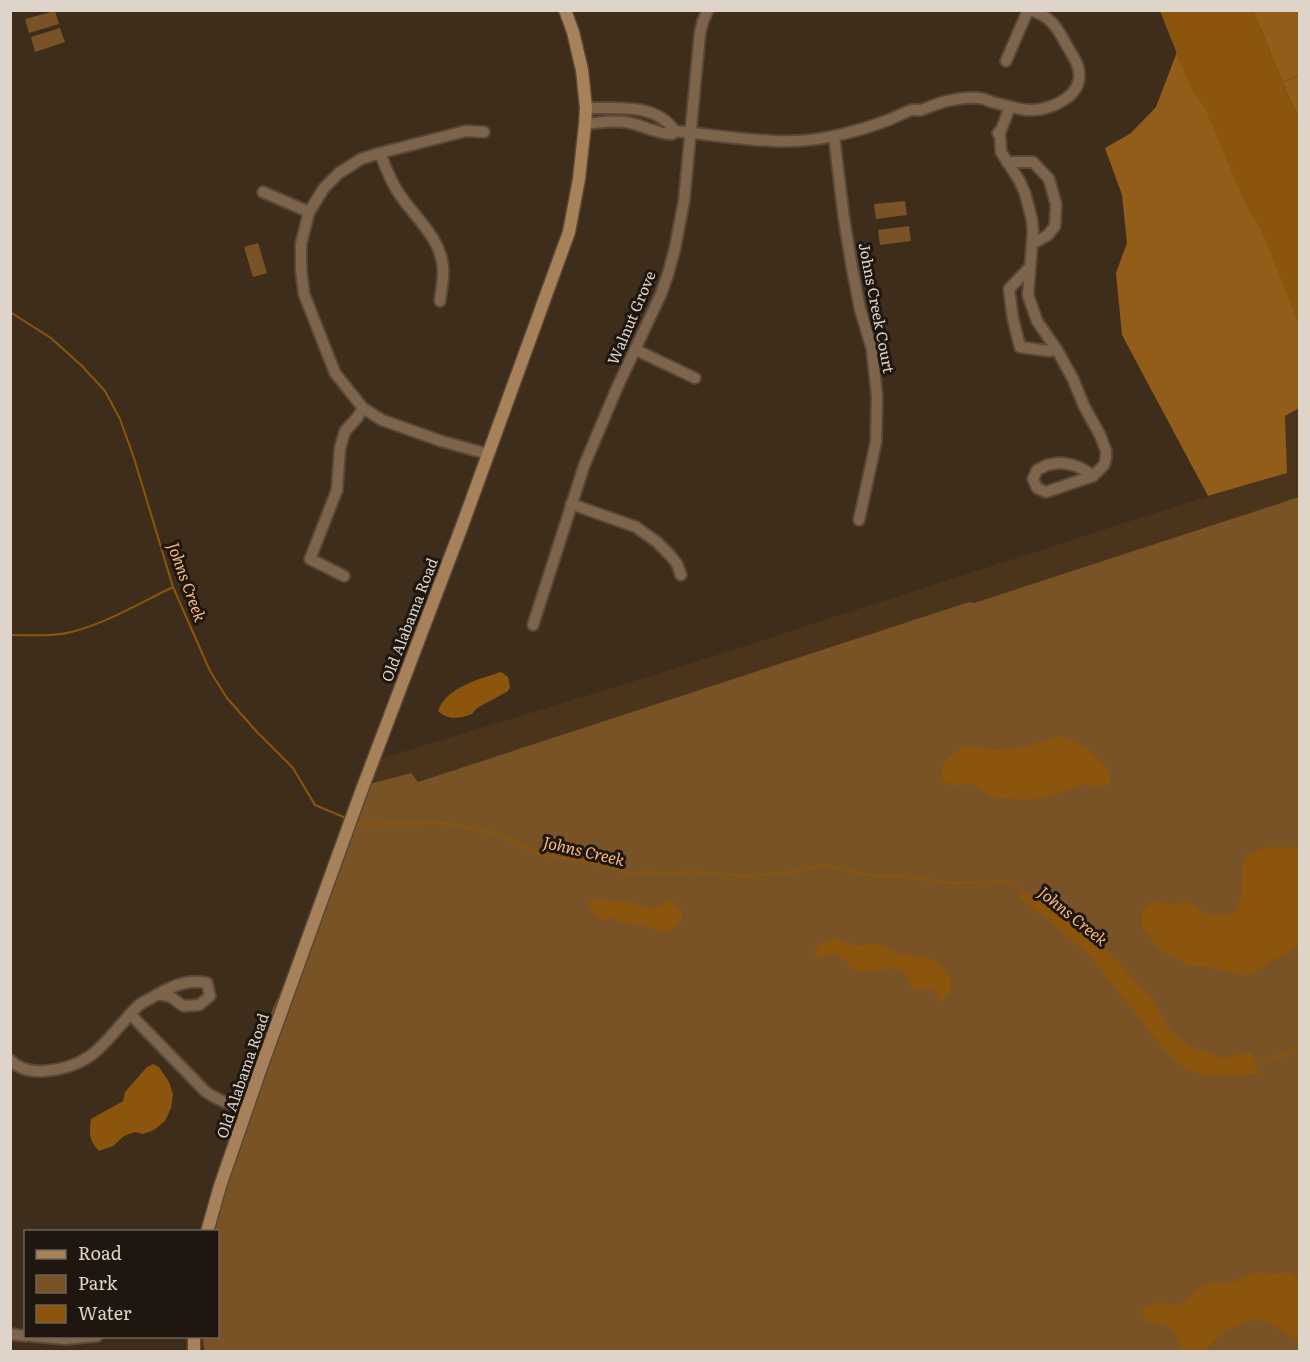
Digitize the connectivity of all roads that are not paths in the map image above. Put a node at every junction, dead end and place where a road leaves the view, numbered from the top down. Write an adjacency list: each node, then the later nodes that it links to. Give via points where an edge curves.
1 (565, 10): 6 (main road, Old Alabama Road, via 582,70)
2 (708, 10): 10 (street, Walnut Grove, via 700,33)
3 (1028, 10): 4 (street); 5 (street, via 1045,16 1057,28 1076,62 1079,80 1072,93 1051,106 1029,110)
4 (1006, 61)
5 (1010, 107): 11 (street, via 979,98 948,101); 13 (street, via 998,133)
6 (586, 108): 7 (main road, Old Alabama Road); 8 (street, via 644,110 664,118)
7 (585, 124): 8 (street, via 624,122 664,134); 23 (main road, Old Alabama Road, via 569,232)
8 (675, 131): 10 (street)
9 (484, 132): 12 (street, via 466,131)
10 (690, 132): 11 (street, via 782,142); 19 (street, Walnut Grove, via 675,248 661,294)
11 (834, 136): 26 (street, Johns Creek Court, via 844,219 860,309 872,349 877,396 876,442)
12 (380, 153): 15 (street, via 339,173); 18 (street, via 396,189 441,256)
13 (1007, 162): 16 (street, via 1029,206); 16 (street, via 1033,162 1049,179 1056,204 1055,226)
14 (264, 192): 15 (street)
15 (309, 212): 22 (street, via 301,244 304,294 335,373)
16 (1032, 244): 17 (street)
17 (1030, 267): 20 (street, via 1028,295 1037,321); 20 (street, via 1009,289 1020,347)
18 (440, 301)
19 (636, 350): 21 (street); 25 (street, Walnut Grove)
20 (1057, 350): 24 (street, via 1106,452 1104,465)
21 (695, 378)
22 (363, 408): 23 (street, via 382,420); 28 (street, via 345,431 336,490 310,559)
23 (488, 453): 33 (main road, Old Alabama Road)
24 (1093, 476): 24 (street, via 1046,492 1037,488 1033,479 1037,470 1058,463 1077,466)
25 (571, 504): 27 (street, via 636,527 670,555); 29 (street, Walnut Grove)
26 (859, 520)
27 (681, 575)
28 (344, 576)
29 (533, 625)
30 (158, 994): 31 (street)
31 (130, 1015): 32 (street, via 103,1045 76,1065 40,1072); 33 (street, via 206,1092 217,1100)
32 (13, 1065)
33 (247, 1109): 34 (main road, Old Alabama Road)
34 (208, 1230)
35 (54, 1338): 36 (street)
36 (76, 1338)

